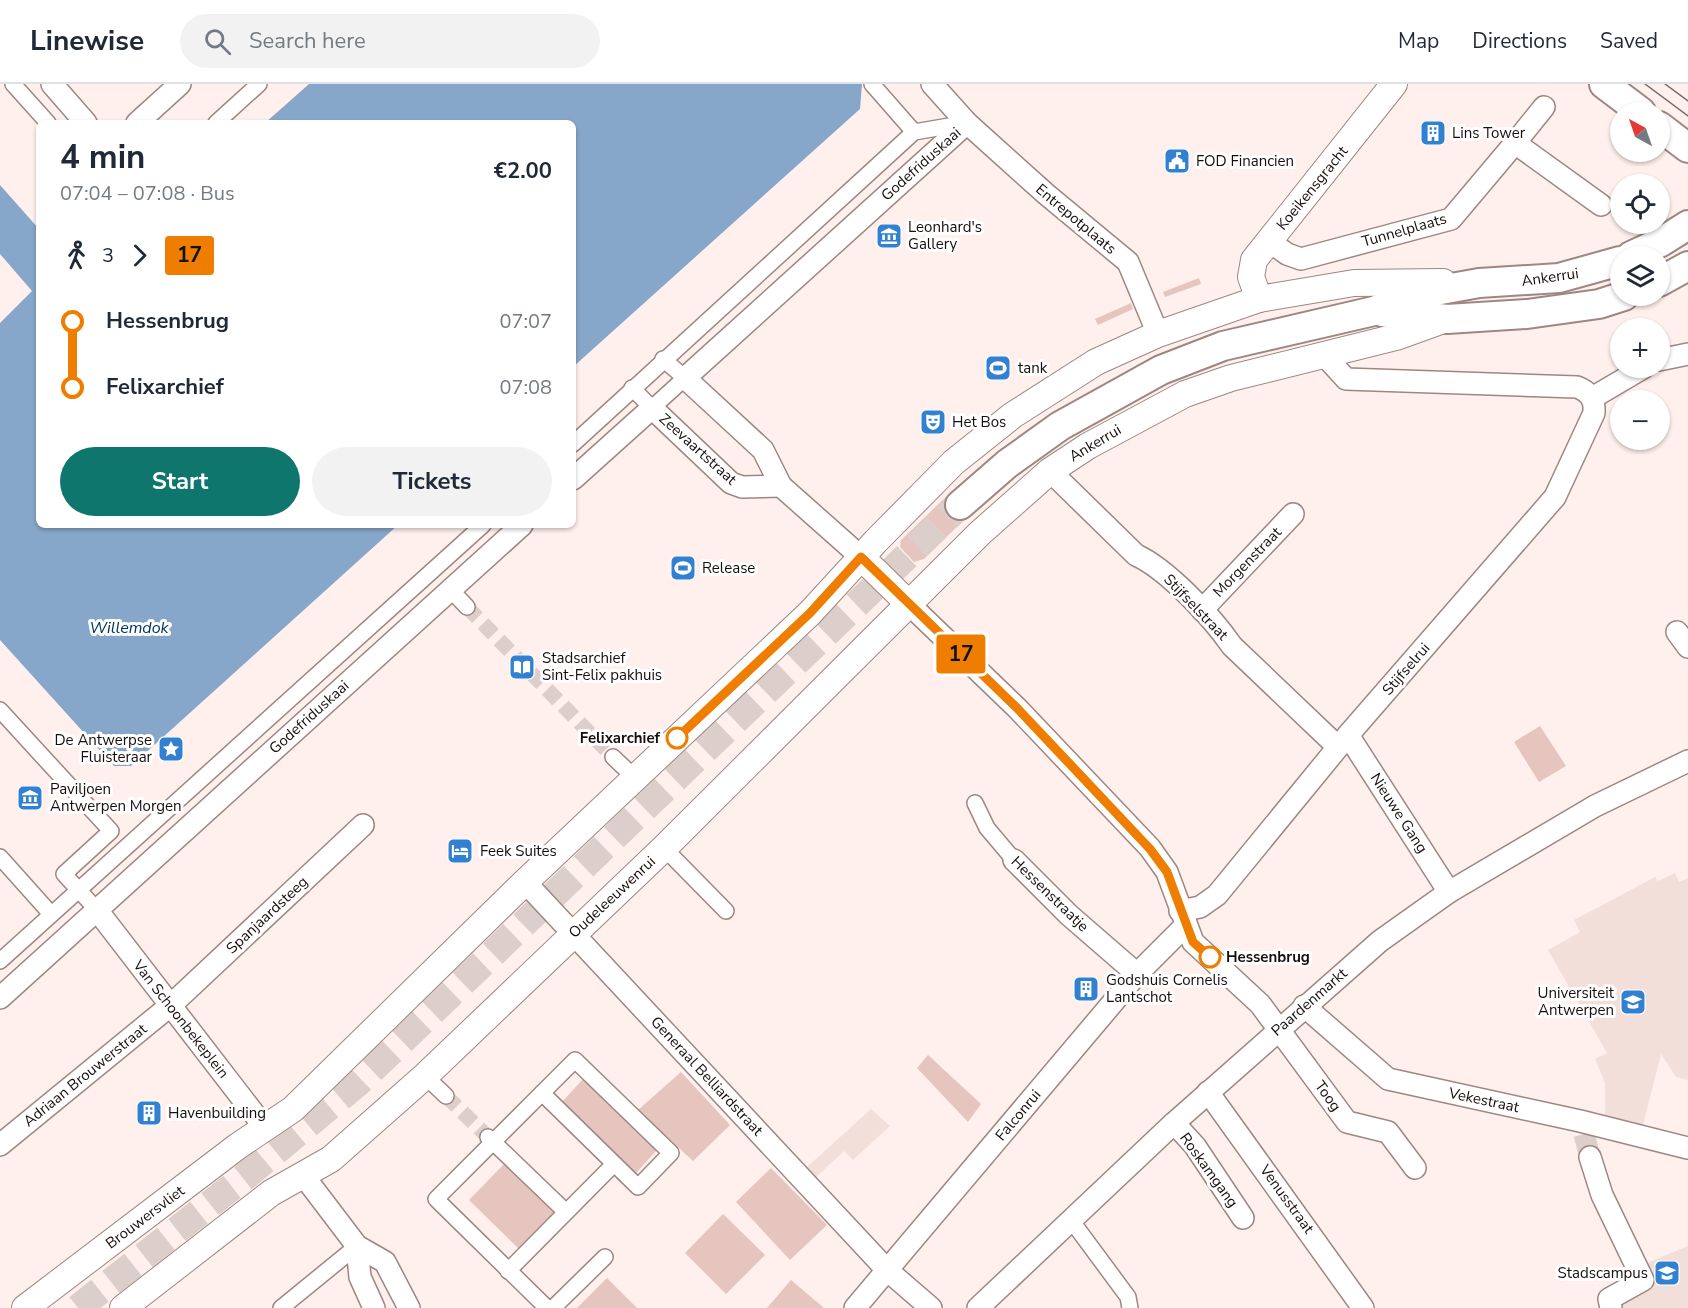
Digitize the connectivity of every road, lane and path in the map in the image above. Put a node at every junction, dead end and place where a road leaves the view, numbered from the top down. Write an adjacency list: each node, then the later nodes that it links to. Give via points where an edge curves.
1 (13, 84): 11 (street)
2 (52, 84): 12 (street)
3 (180, 84): 13 (street)
4 (259, 84): 14 (street)
5 (872, 84): 16 (street)
6 (932, 84): 15 (street, Entrepotplaats)
7 (1394, 84): 22 (street, Koeikensgracht)
8 (1604, 84): 9 (main road)
9 (1628, 102)
10 (1544, 107): 18 (street, Tunnelplaats)
11 (45, 120)
12 (83, 120)
13 (140, 120)
14 (219, 120)
15 (967, 123): 16 (street, Godefriduskaai); 32 (street, Entrepotplaats, via 1128,262); 37 (street, Godefriduskaai)
16 (914, 132): 36 (street, Godefriduskaai)
17 (1670, 134): 19 (main road)
18 (1515, 143): 20 (street); 22 (street, Tunnelplaats, via 1451,219 1301,259)
19 (1688, 148)
20 (1601, 205)
21 (1686, 226): 23 (main road)
22 (1269, 241): 28 (street, Koeikensgracht, via 1254,260 1251,277)
23 (1649, 246)
24 (1610, 264): 27 (main road, Ankerrui, via 1558,278)
25 (1688, 266): 26 (main road)
26 (1670, 276)
27 (1479, 283): 28 (street, via 1354,283); 30 (main road, Ankerrui, via 1413,295)
28 (1259, 299): 32 (street)
29 (1610, 300): 31 (main road, Ankerrui, via 1562,310)
30 (1374, 311): 31 (main road, Ankerrui); 46 (main road, Ankerrui, via 1223,346 1161,370 1060,426 1007,464)
31 (1447, 319): 34 (street, Ankerrui)
32 (1158, 334): 50 (street, via 1096,362 1013,415 954,462)
33 (1688, 354): 35 (street)
34 (1324, 355): 40 (street, via 1346,379 1577,387); 43 (street, Ankerrui, via 1185,394)
35 (1670, 358)
36 (663, 359): 37 (street); 39 (street, Godefriduskaai)
37 (685, 378): 41 (street, Godefriduskaai); 45 (street, via 763,450)
38 (1626, 378): 40 (street)
39 (632, 388): 41 (street); 42 (street, Godefriduskaai)
40 (1592, 398): 56 (street, Stijfselrui, via 1594,413 1555,497)
41 (652, 408): 44 (street, Godefriduskaai); 45 (street, Zeevaartstraat, via 731,483 742,487)
42 (576, 441)
43 (1050, 471): 52 (street, Ankerrui, via 988,526); 54 (street, Stijfselstraat, via 1136,555 1152,562)
44 (576, 476)
45 (780, 486): 50 (street)
46 (960, 505)
47 (1293, 514): 54 (street, Morgenstraat)
48 (480, 528): 66 (street, Godefriduskaai)
49 (519, 528): 51 (street, Godefriduskaai)
50 (861, 557): 52 (street); 59 (street, via 810,613)
51 (450, 589): 53 (street); 68 (street, Godefriduskaai)
52 (910, 605): 62 (street, Oudeleeuwenrui); 71 (street, via 1017,708 1150,849 1167,872)
53 (467, 607)
54 (1202, 610): 56 (street, Stijfselstraat, via 1232,646)
55 (0, 710): 66 (street, via 111,831 64,874)
56 (1343, 741): 67 (street, Nieuwe Gang); 71 (street, Stijfselrui, via 1217,895)
57 (613, 757): 59 (street)
58 (1688, 762): 67 (street, Paardenmarkt, via 1595,806)
59 (635, 777): 65 (street)
60 (975, 803): 64 (street, Hessenstraatje, via 987,828)
61 (363, 825): 76 (street, Spanjaardsteeg)
62 (664, 848): 69 (street); 72 (street, Oudeleeuwenrui)
63 (0, 857): 70 (street)
64 (1014, 860): 74 (street, Hessenstraatje)
65 (525, 882): 72 (street, Generaal Belliardstraat); 84 (street, via 325,1080)
66 (79, 890): 68 (street); 70 (street, Godefriduskaai)
67 (1449, 892): 77 (street, Paardenmarkt, via 1380,940)
68 (97, 910): 75 (street, Godefriduskaai); 76 (street, Van Schoonbekeplein)
69 (726, 911)
70 (51, 914): 73 (street, Godefriduskaai)
71 (1183, 918): 74 (street, Falconrui); 78 (street, via 1193,942 1260,1004)
72 (574, 933): 79 (street, Oudeleeuwenrui); 97 (street, Generaal Belliardstraat)
73 (0, 961)
74 (1137, 974): 97 (street, Falconrui)
75 (0, 998)
76 (171, 1005): 84 (street, Van Schoonbekeplein); 86 (street, Adriaan Brouwerstraat)
77 (1304, 1006): 78 (street, Paardenmarkt); 87 (street, Vekestraat, via 1388,1079 1582,1127)
78 (1279, 1028): 80 (street, Paardenmarkt); 90 (street, Toog, via 1347,1122 1388,1132)
79 (425, 1076): 82 (street); 91 (street, Oudeleeuwenrui, via 331,1159)
80 (1208, 1092): 83 (street, Paardenmarkt); 110 (street, Venusstraat)
81 (542, 1094): 85 (street); 89 (street); 89 (street, via 575,1060 671,1153 639,1187)
82 (446, 1096)
83 (1174, 1123): 93 (street, Roskamgang, via 1195,1146); 94 (street, Paardenmarkt)
84 (265, 1128): 100 (street, Brouwersvliet)
85 (491, 1139): 92 (street); 98 (street, via 436,1199)
86 (0, 1145)
87 (1688, 1148)
88 (1590, 1157): 111 (street, via 1602,1195 1644,1280 1610,1299)
89 (614, 1164): 92 (street)
90 (1415, 1168)
91 (303, 1175): 95 (street); 101 (street, via 272,1193)
92 (566, 1212): 98 (street)
93 (1243, 1218)
94 (1071, 1220): 99 (street); 109 (street, Paardenmarkt)
95 (357, 1246): 102 (street); 103 (street, via 360,1277); 104 (street, via 385,1262)
96 (605, 1257): 106 (street)
97 (887, 1270): 107 (street, Falconrui); 108 (street, Generaal Belliardstraat)
98 (508, 1271): 105 (street)
99 (1129, 1303)
100 (25, 1308)
101 (123, 1308)
102 (281, 1308)
103 (374, 1308)
104 (409, 1308)
105 (547, 1308)
106 (553, 1308)
107 (855, 1308)
108 (931, 1308)
109 (978, 1308)
110 (1363, 1308)
111 (1611, 1308)

